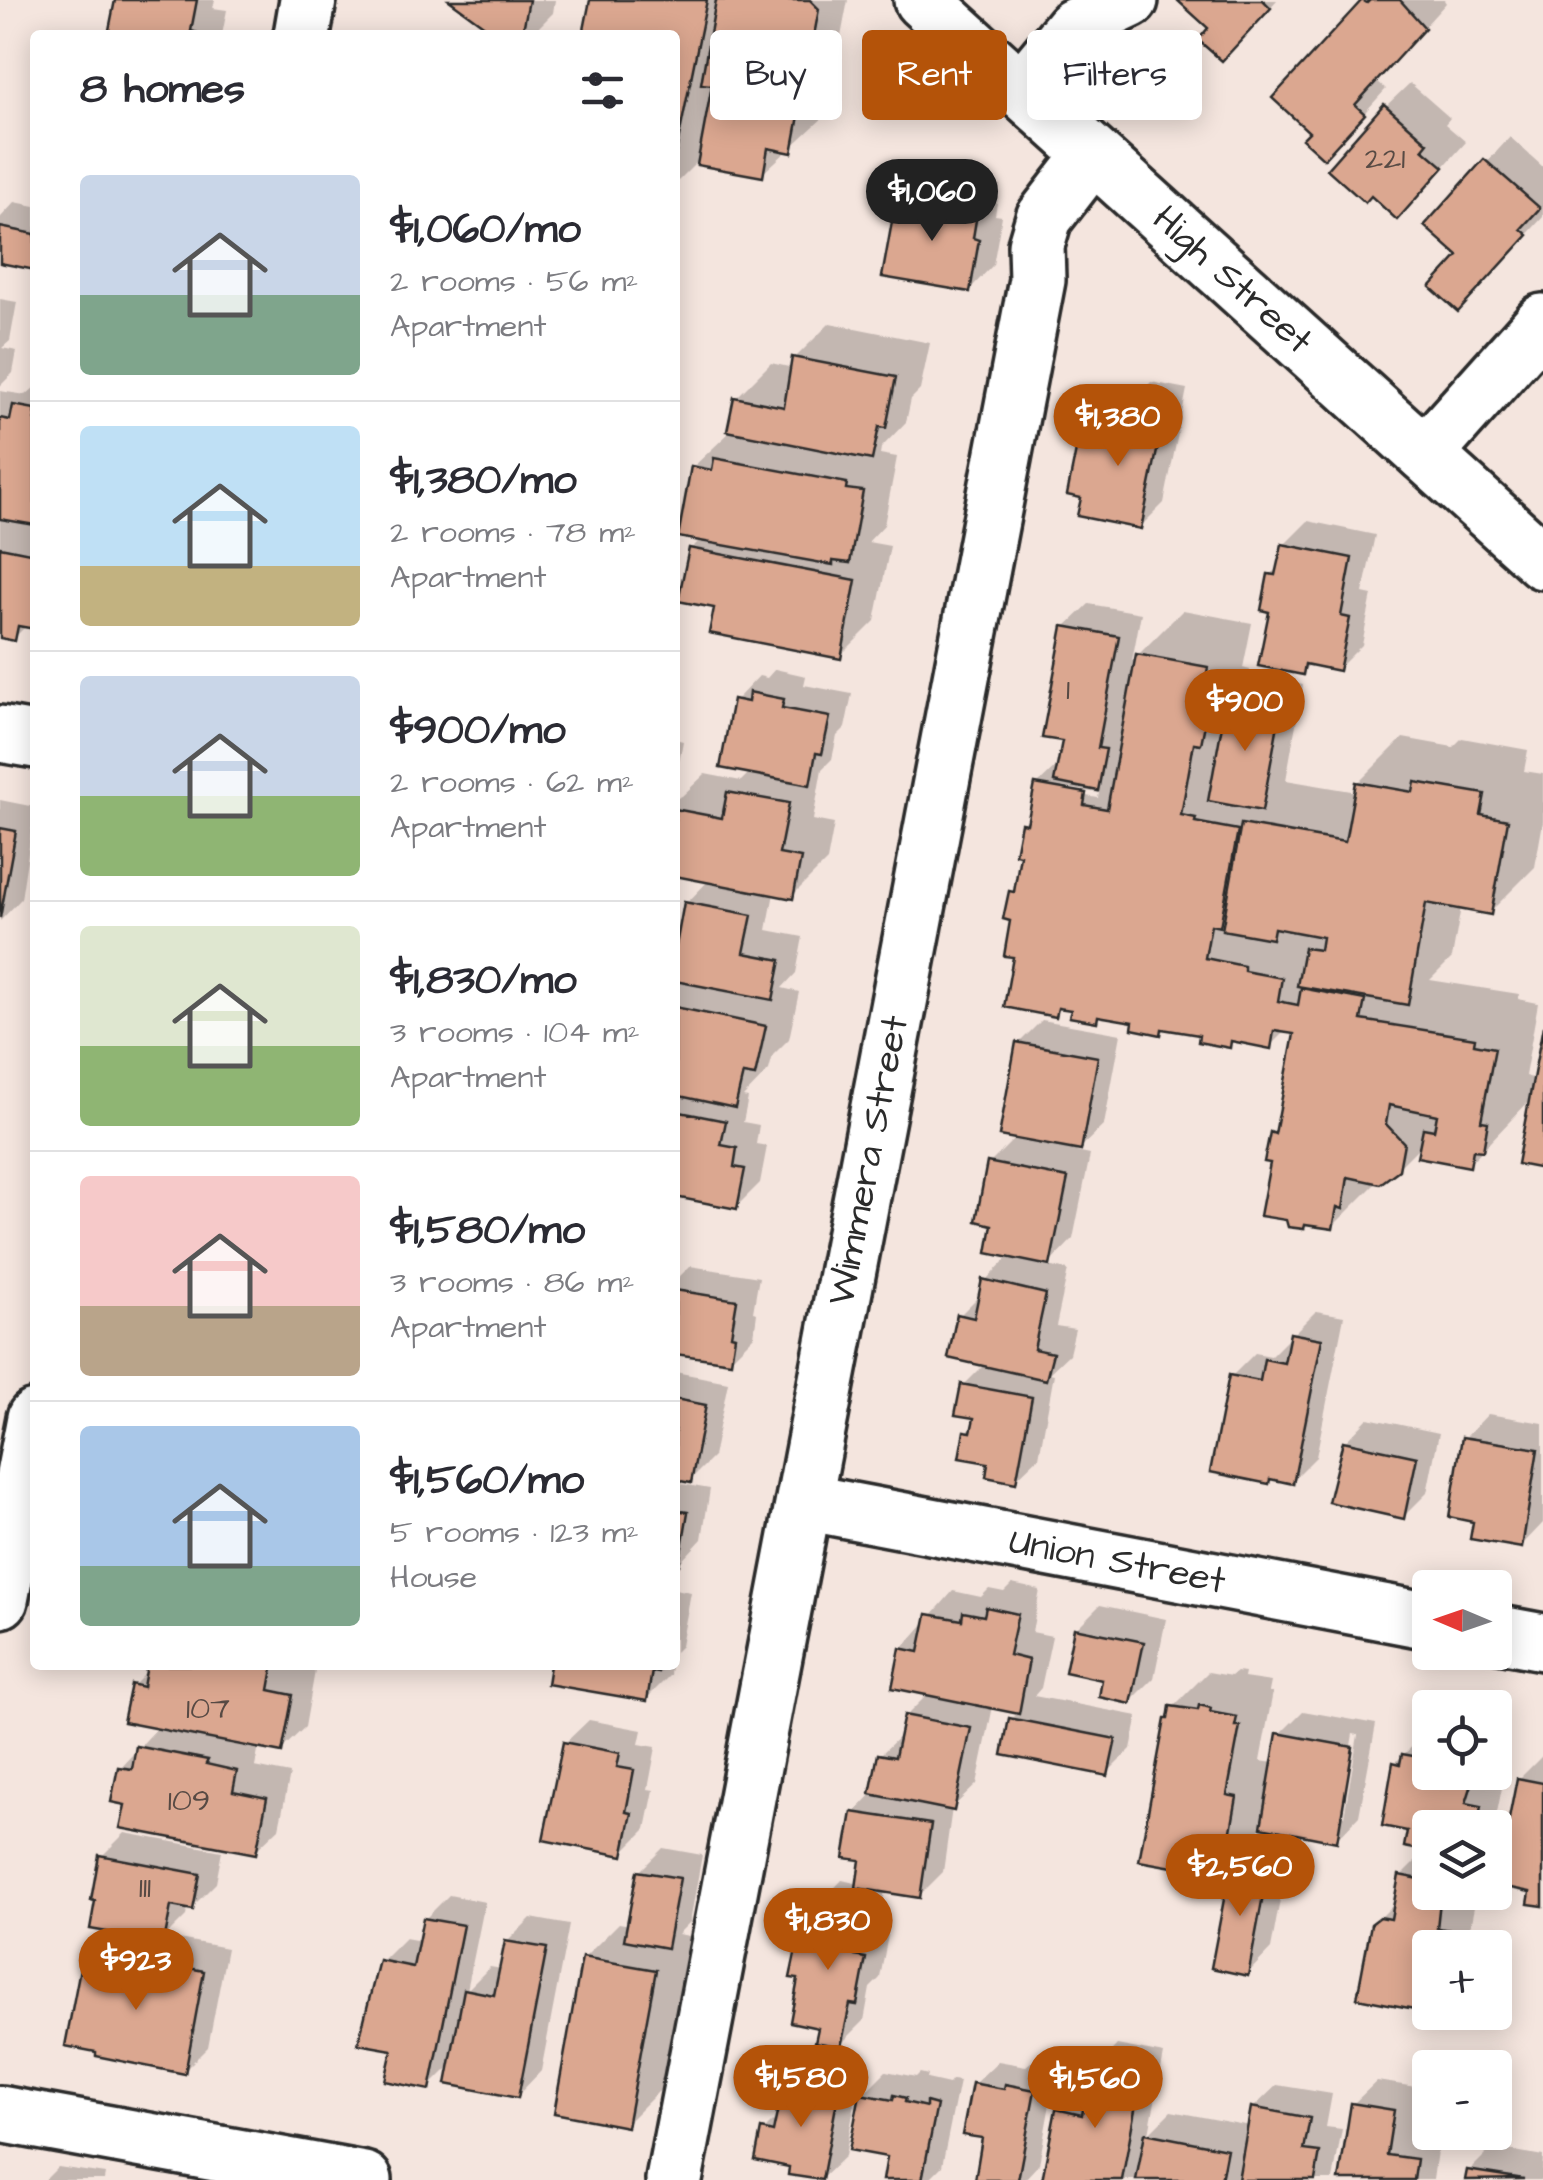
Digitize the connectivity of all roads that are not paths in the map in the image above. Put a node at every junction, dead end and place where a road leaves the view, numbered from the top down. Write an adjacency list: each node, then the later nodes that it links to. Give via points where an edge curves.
1 (308, 0): 4 (street)
2 (922, 0): 5 (street, High Street)
3 (1130, 0): 5 (street, via 1074,27)
4 (303, 30)
5 (1021, 90): 6 (street, High Street)
6 (1092, 156): 8 (street, High Street); 13 (street, Wimmera Street, via 1039,226 1038,280)
7 (1543, 322): 8 (street)
8 (1425, 454): 9 (street, High Street)
9 (1543, 560)
10 (0, 734): 11 (street)
11 (30, 739)
12 (30, 1444): 14 (street)
13 (806, 1502): 15 (street, Union Street); 20 (street, Wimmera Street)
14 (0, 1600)
15 (1412, 1618)
16 (1512, 1636): 17 (street)
17 (1543, 1642)
18 (0, 2114): 19 (street)
19 (364, 2180)
20 (674, 2180)

